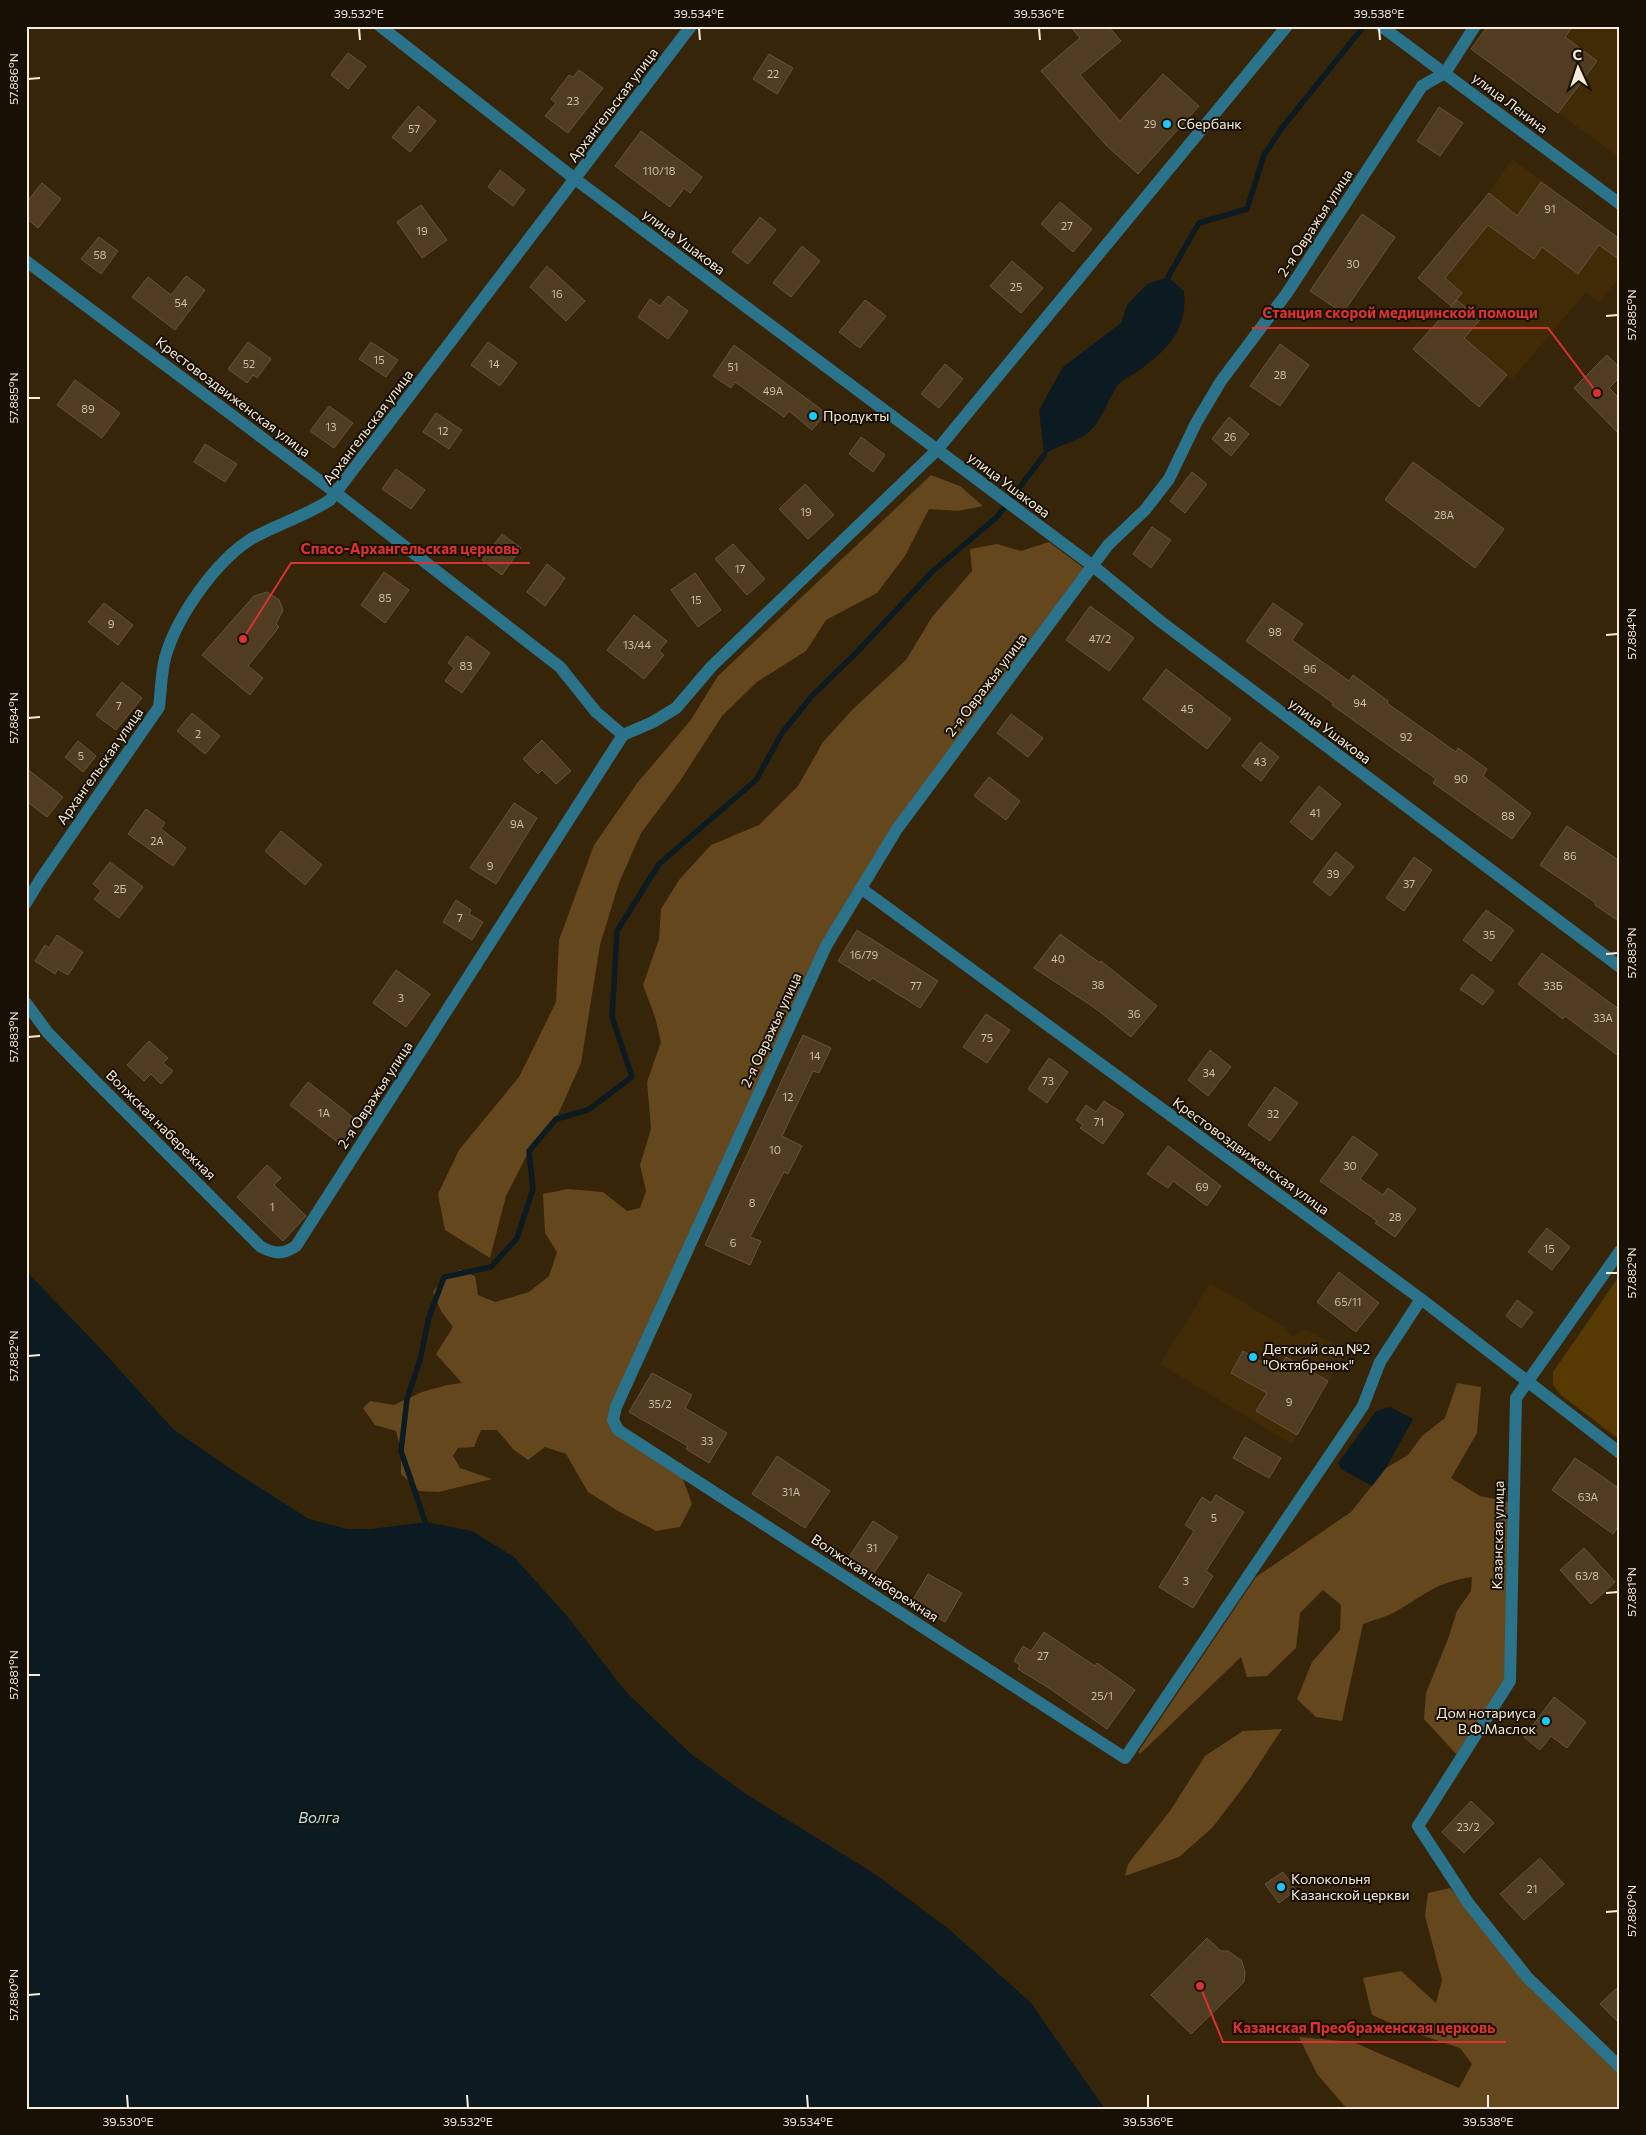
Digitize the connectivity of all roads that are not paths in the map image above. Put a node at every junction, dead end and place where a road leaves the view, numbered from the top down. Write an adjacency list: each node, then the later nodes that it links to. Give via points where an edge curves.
1 (380, 26): 7 (street, улица Ушакова)
2 (691, 26): 7 (street, Архангельская улица)
3 (1287, 26): 10 (street)
4 (1381, 26): 6 (street, улица Ленина)
5 (1475, 26): 6 (street, 2-я Овражья улица)
6 (1446, 73): 8 (street, улица Ленина); 12 (street, 2-я Овражья улица, via 1422,86 1287,293 1221,380 1169,479)
7 (575, 179): 10 (street, улица Ушакова); 11 (street, Архангельская улица)
8 (1620, 204)
9 (26, 261): 11 (street, Крестовоздвиженская улица)
10 (937, 450): 12 (street, улица Ушакова); 13 (street, via 712,666 676,708)
11 (336, 493): 13 (street, Крестовоздвиженская улица, via 560,667 596,712); 15 (street, Архангельская улица, via 319,507 237,549 209,578 178,626 171,643 162,672 159,707)
12 (1093, 566): 14 (street, 2-я Овражья улица, via 897,829); 16 (street, улица Ушакова, via 1160,621)
13 (623, 735): 19 (street, 2-я Овражья улица, via 296,1246)
14 (862, 889): 20 (street, Крестовоздвиженская улица); 22 (street, 2-я Овражья улица, via 826,946 616,1407)
15 (26, 903)
16 (1620, 967)
17 (26, 1003): 19 (street, Волжская набережная, via 48,1033 261,1246)
18 (1620, 1251): 21 (street, Казанская улица)
19 (284, 1254)
20 (1421, 1299): 21 (street, Крестовоздвиженская улица); 22 (street, Волжская набережная, via 1380,1362 1363,1406 1125,1758 618,1430)
21 (1528, 1381): 23 (street, Крестовоздвиженская улица); 24 (street, Казанская улица, via 1516,1398 1510,1681 1418,1826 1469,1904 1527,1977)
22 (613, 1420)
23 (1620, 1453)
24 (1620, 2067)

